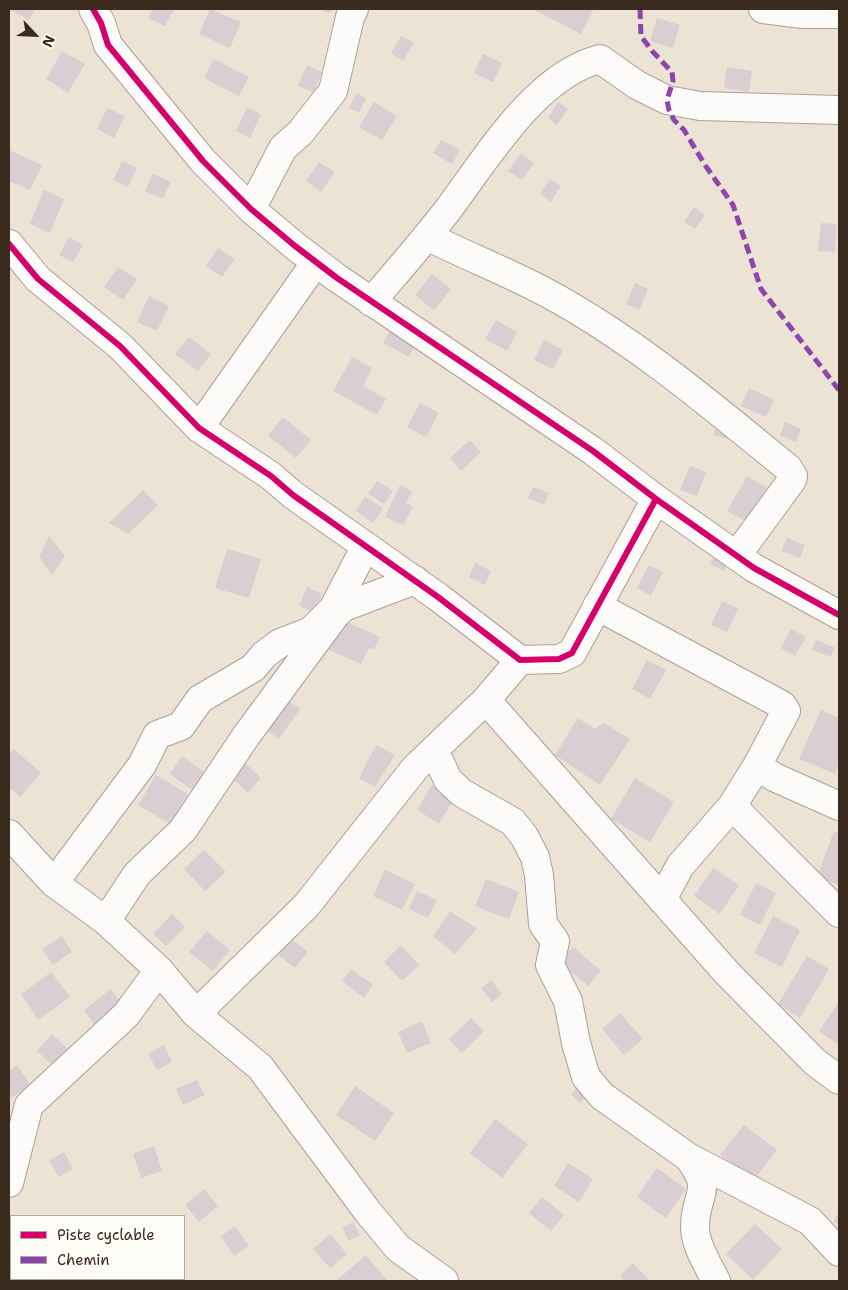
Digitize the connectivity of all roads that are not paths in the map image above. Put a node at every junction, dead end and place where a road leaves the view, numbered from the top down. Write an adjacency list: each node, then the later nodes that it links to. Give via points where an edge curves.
1 (92, 9): 6 (street, via 101,23 108,45 203,161)
2 (354, 9): 6 (street, via 333,91 283,148)
3 (763, 9): 4 (street)
4 (839, 14)
5 (839, 110): 7 (street, via 700,106 667,100 637,85 600,59 588,62 547,88 502,136)
6 (251, 209): 9 (street)
7 (427, 236): 10 (street); 14 (street, via 546,292 577,311 666,371 788,468 792,480)
8 (9, 246): 11 (street, via 38,279 120,346)
9 (316, 262): 10 (street); 11 (street)
10 (372, 302): 12 (street, via 593,451)
11 (199, 428): 13 (street)
12 (656, 499): 14 (street); 16 (street)
13 (366, 546): 15 (street); 25 (street, via 333,609 311,631 280,643 253,668 200,699 181,726 157,735 142,765)
14 (737, 555): 17 (street, via 754,568)
15 (415, 580): 18 (street); 28 (street, via 344,607 336,614 246,736 184,830 136,874)
16 (597, 606): 18 (street, via 572,653 559,659); 21 (street, via 782,705 785,716)
17 (839, 615)
18 (520, 660): 19 (street)
19 (486, 700): 20 (street); 26 (street)
20 (434, 750): 30 (street, via 415,768 306,906); 32 (street, via 448,780 462,793 513,822 535,857 543,924 555,941 550,966 568,1001 586,1077 602,1096)
21 (758, 766): 22 (street); 23 (street, via 774,777)
22 (732, 806): 26 (street, via 680,866); 27 (street)
23 (839, 806)
24 (9, 834): 25 (street)
25 (54, 883): 28 (street)
26 (662, 900): 31 (street, via 727,973 815,1062)
27 (839, 913)
28 (106, 921): 29 (street)
29 (159, 970): 30 (street); 33 (street, via 126,1015 29,1105)
30 (196, 1014): 35 (street, via 260,1068 398,1248)
31 (839, 1080)
32 (688, 1157): 34 (street, via 810,1221); 36 (street, via 700,1172 703,1185 695,1228 698,1243)
33 (9, 1183)
34 (839, 1252)
35 (444, 1281)
36 (716, 1281)

